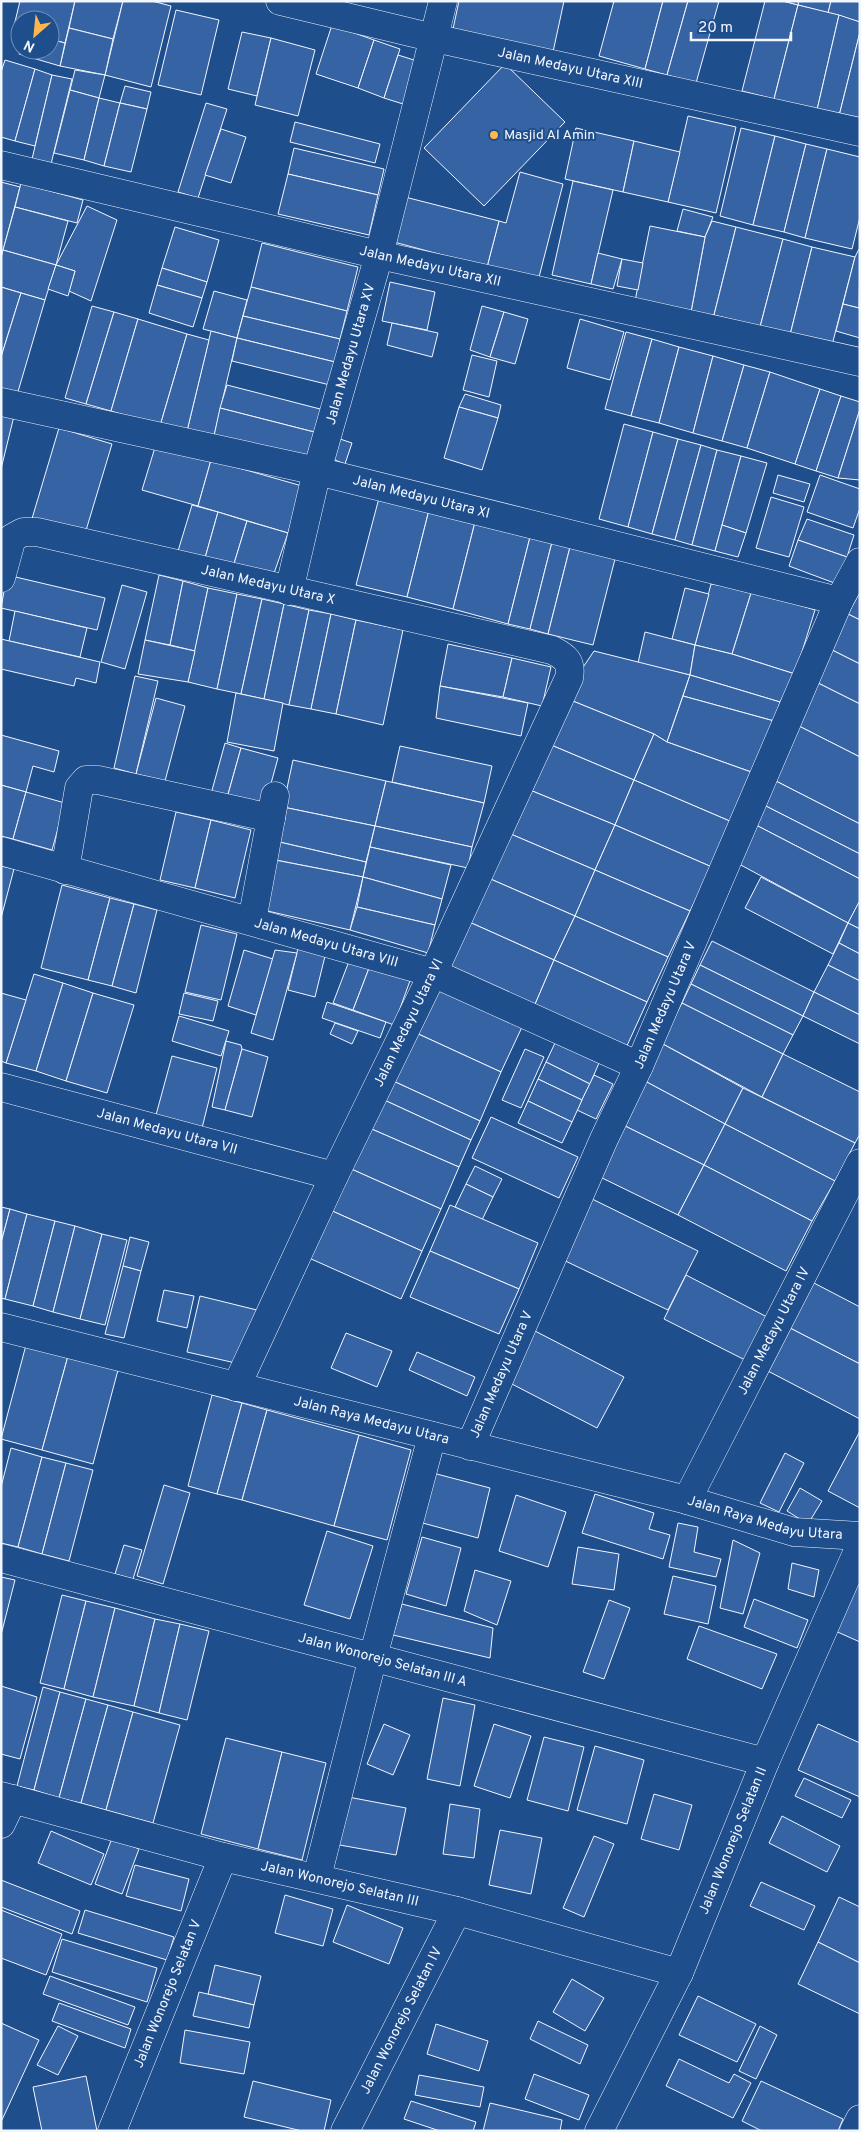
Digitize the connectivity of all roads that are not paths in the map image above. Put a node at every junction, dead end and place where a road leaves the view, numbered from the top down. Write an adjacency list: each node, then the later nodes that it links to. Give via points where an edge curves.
1 (280, 1): 3 (street, Jalan Medayu Utara XIII)
2 (443, 1): 3 (street, Jalan Medayu Utara XV)
3 (434, 38): 4 (street, Jalan Medayu Utara XIII); 6 (street, Jalan Medayu Utara XV)
4 (860, 132)
5 (1, 165): 6 (street, Jalan Medayu Utara XII)
6 (379, 256): 7 (street, Jalan Medayu Utara XII); 9 (street, Jalan Medayu Utara XV)
7 (860, 362)
8 (1, 402): 9 (street, Jalan Medayu Utara XI)
9 (317, 471): 12 (street, Jalan Medayu Utara XV); 13 (street, Jalan Medayu Utara XI)
10 (860, 562): 13 (street, Jalan Medayu Utara V)
11 (1, 578): 12 (street, Jalan Medayu Utara X, via 12,538 23,532 37,532)
12 (289, 591): 14 (street, Jalan Medayu Utara X, via 552,650)
13 (839, 600): 19 (street, Jalan Medayu Utara V)
14 (566, 657): 18 (street, Jalan Medayu Utara VI, via 571,668 569,678)
15 (1, 851): 16 (street, Jalan Medayu Utara VIII)
16 (65, 870): 17 (street, Jalan Medayu Utara VIII); 17 (street, via 79,788 86,780 273,807)
17 (252, 920): 18 (street, Jalan Medayu Utara VIII)
18 (433, 973): 19 (street, Jalan Medayu Utara VIII); 22 (street, Jalan Medayu Utara VI)
19 (639, 1066): 26 (street, Jalan Medayu Utara V)
20 (1, 1086): 22 (street, Jalan Medayu Utara VII)
21 (860, 1163): 27 (street, Jalan Medayu Utara IV)
22 (334, 1176): 24 (street, Jalan Medayu Utara VI)
23 (1, 1326): 24 (street, Jalan Raya Medayu Utara)
24 (236, 1387): 25 (street, Jalan Raya Medayu Utara)
25 (432, 1436): 26 (street, Jalan Raya Medayu Utara); 31 (street)
26 (470, 1446): 27 (street, Jalan Raya Medayu Utara)
27 (687, 1500): 28 (street, Jalan Raya Medayu Utara, via 794,1532)
28 (860, 1536)
29 (860, 1546): 32 (street, Jalan Wonorejo Selatan II)
30 (1, 1558): 31 (street, Jalan Wonorejo Selatan III A)
31 (373, 1657): 32 (street, Jalan Wonorejo Selatan III A); 36 (street)
32 (765, 1762): 38 (street, Jalan Wonorejo Selatan II)
33 (7, 1797): 34 (street); 35 (street, Jalan Wonorejo Selatan III)
34 (1, 1824)
35 (222, 1857): 36 (street, Jalan Wonorejo Selatan III); 40 (street, Jalan Wonorejo Selatan V)
36 (317, 1877): 37 (street, Jalan Wonorejo Selatan III)
37 (457, 1911): 38 (street, Jalan Wonorejo Selatan III); 41 (street, Jalan Wonorejo Selatan IV)
38 (679, 1973): 42 (street, Jalan Wonorejo Selatan II)
39 (860, 2119): 43 (street)
40 (112, 2131)
41 (345, 2131)
42 (599, 2131)
43 (854, 2131)

